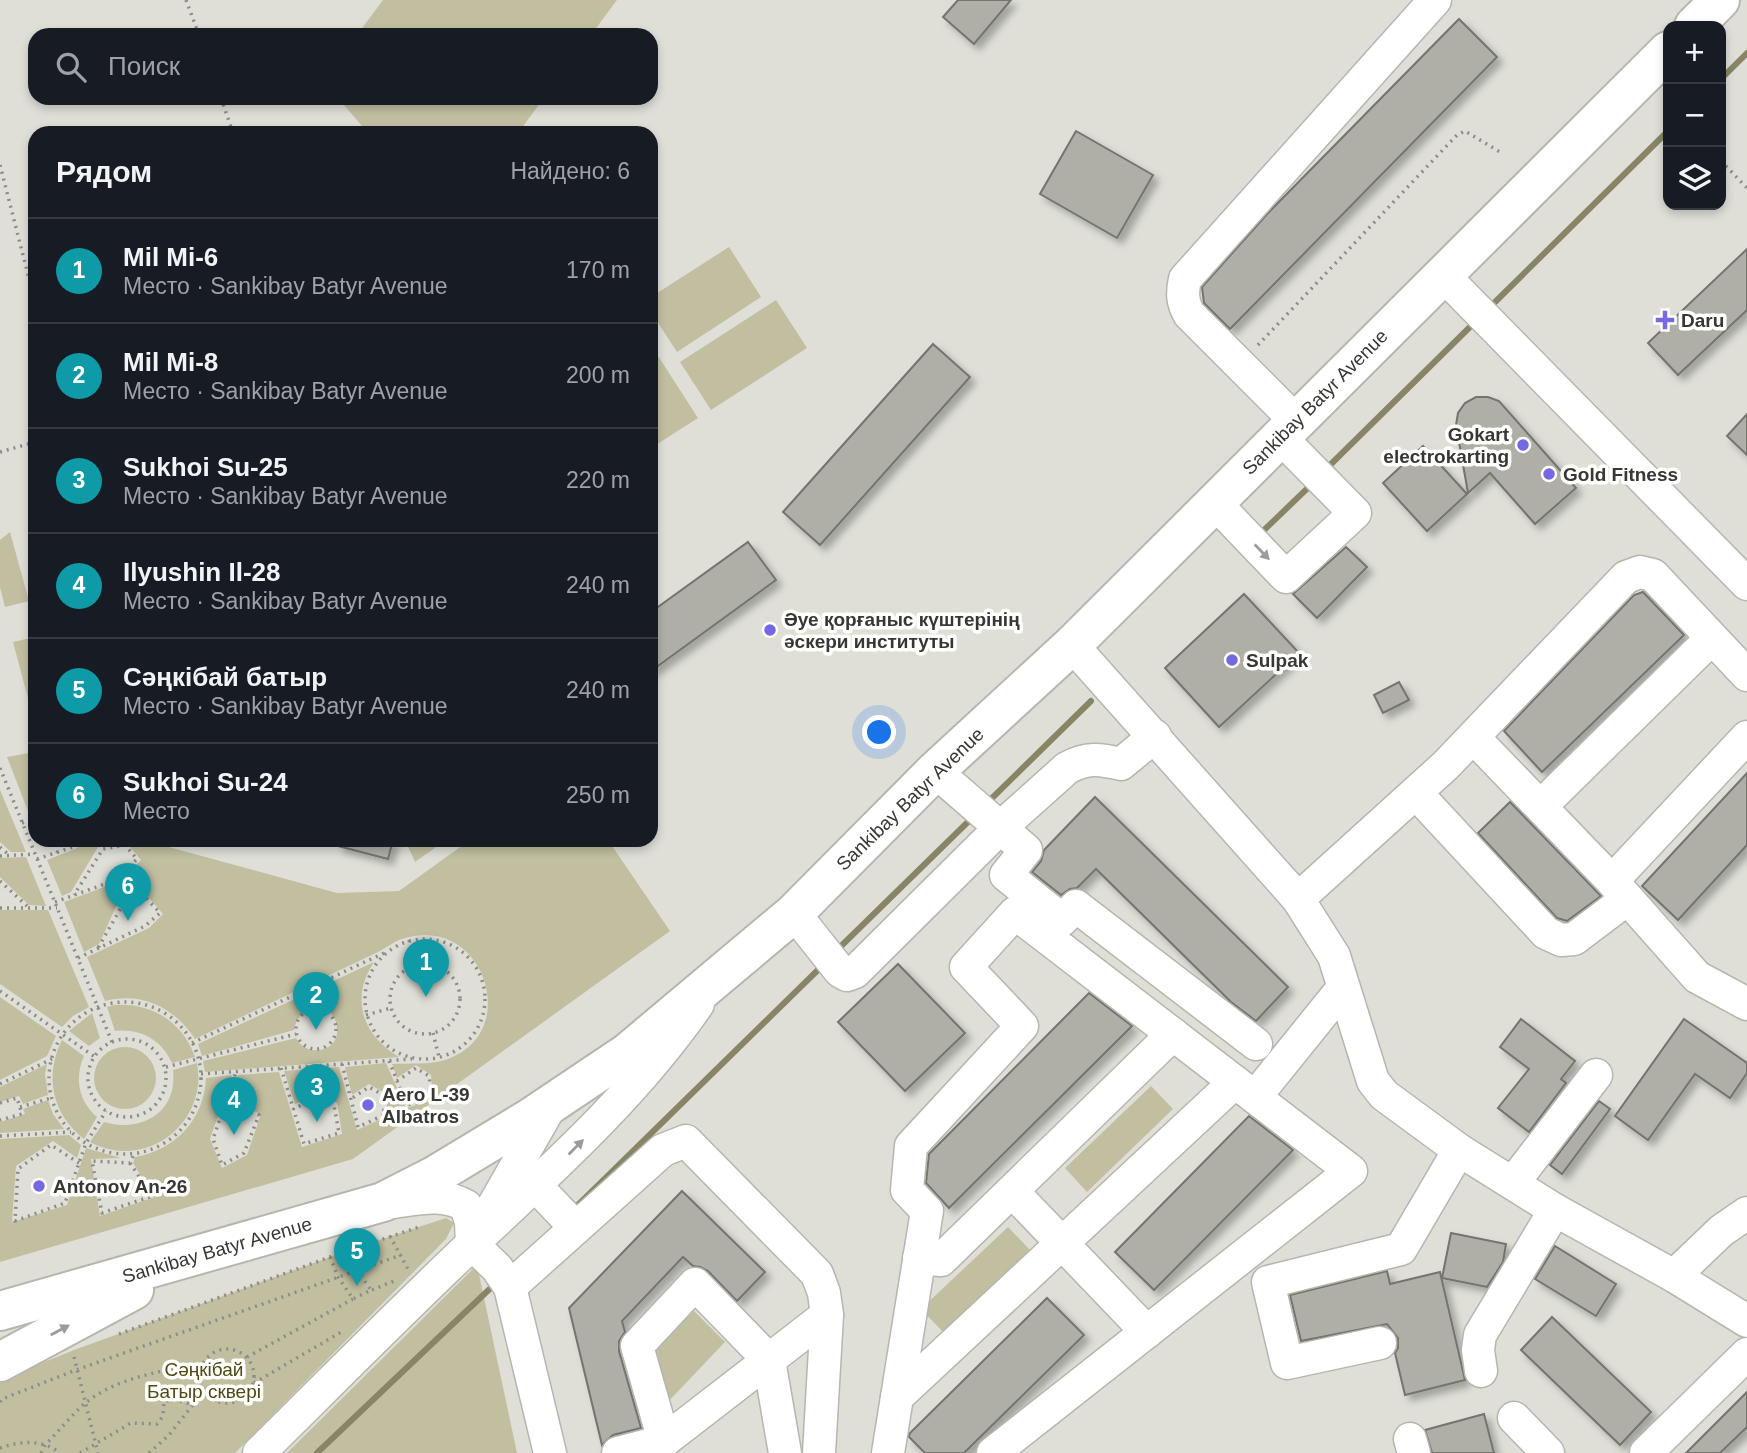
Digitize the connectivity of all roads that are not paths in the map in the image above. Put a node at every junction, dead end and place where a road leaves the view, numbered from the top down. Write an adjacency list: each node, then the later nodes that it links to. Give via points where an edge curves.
1 (1435, 0): 6 (street, via 1185,279 1183,304 1189,314 1240,364)
2 (1720, 0): 3 (main road)
3 (1698, 21)
4 (1663, 57): 5 (main road, Sankibay Batyr Avenue)
5 (1456, 288): 6 (main road, Sankibay Batyr Avenue); 8 (street)
6 (1288, 429): 7 (main road, Sankibay Batyr Avenue); 7 (street, one-way to 6, via 1286,577 1356,513 1319,476)
7 (1215, 503): 10 (main road, Sankibay Batyr Avenue)
8 (1747, 584)
9 (1712, 639): 11 (street); 14 (street, via 1653,575 1640,572 1626,577); 17 (street)
10 (1072, 645): 12 (street); 15 (main road, Sankibay Batyr Avenue)
11 (1747, 676)
12 (1155, 736): 18 (street, via 1121,764 1094,758 1079,761); 20 (street)
13 (1747, 737): 19 (street)
14 (1474, 738): 16 (street); 17 (street)
15 (935, 771): 18 (street); 21 (main road, Sankibay Batyr Avenue)
16 (1417, 794): 19 (street, via 1546,933 1561,940 1574,939); 20 (street)
17 (1541, 806): 19 (street)
18 (987, 816): 21 (street, via 855,972 847,975); 26 (street, via 1026,850 1006,875 1062,920 1076,906)
19 (1620, 890): 24 (street, via 1697,977)
20 (1298, 899): 23 (street, via 1334,956)
21 (794, 913): 22 (main road, Sankibay Batyr Avenue)
22 (716, 979): 29 (main road, Sankibay Batyr Avenue, via 627,1053); 32 (street, one-way to 22, via 666,1048)
23 (1343, 988): 28 (street); 30 (street, via 1373,1081 1384,1096)
24 (1747, 1004)
25 (1173, 1034): 28 (street); 33 (street); 41 (street, via 1015,913 966,967 1022,1026 911,1146 907,1190 927,1211)
26 (1256, 1044)
27 (1596, 1075): 31 (street)
28 (1245, 1089): 38 (street); 47 (street, via 1351,1171)
29 (553, 1102): 36 (main road, Sankibay Batyr Avenue, via 434,1176); 39 (street)
30 (1460, 1150): 31 (street); 48 (street, via 1401,1249 1268,1282 1287,1363)
31 (1513, 1183): 34 (street)
32 (536, 1186): 37 (street); 39 (street)
33 (1012, 1191): 38 (street); 41 (street, via 941,1259)
34 (1555, 1210): 42 (street); 52 (street, via 1480,1335)
35 (1747, 1213): 42 (street)
36 (387, 1219): 39 (street, via 435,1197 453,1198 466,1206); 40 (main road, Sankibay Batyr Avenue)
37 (569, 1221): 43 (street); 45 (street, via 663,1150 686,1141 817,1275)
38 (1062, 1243): 47 (street); 53 (street)
39 (472, 1244): 43 (street); 56 (street)
40 (199, 1256): 44 (main road, Sankibay Batyr Avenue); 51 (main road, one-way to 40)
41 (919, 1258): 53 (street)
42 (1674, 1276): 46 (street)
43 (505, 1279): 57 (street)
44 (9, 1306)
45 (827, 1315): 50 (street); 60 (street)
46 (1747, 1321)
47 (1147, 1332): 62 (street)
48 (1380, 1343)
49 (1747, 1354): 64 (street)
50 (769, 1360): 55 (street); 55 (street, via 695,1284 637,1346); 59 (street)
51 (0, 1362)
52 (1481, 1371)
53 (897, 1397): 61 (street)
54 (1514, 1418): 63 (street)
55 (664, 1441): 58 (street)
56 (259, 1453)
57 (550, 1453)
58 (618, 1453)
59 (786, 1453)
60 (819, 1453)
61 (887, 1453)
62 (993, 1453)
63 (1548, 1453)
64 (1646, 1453)

